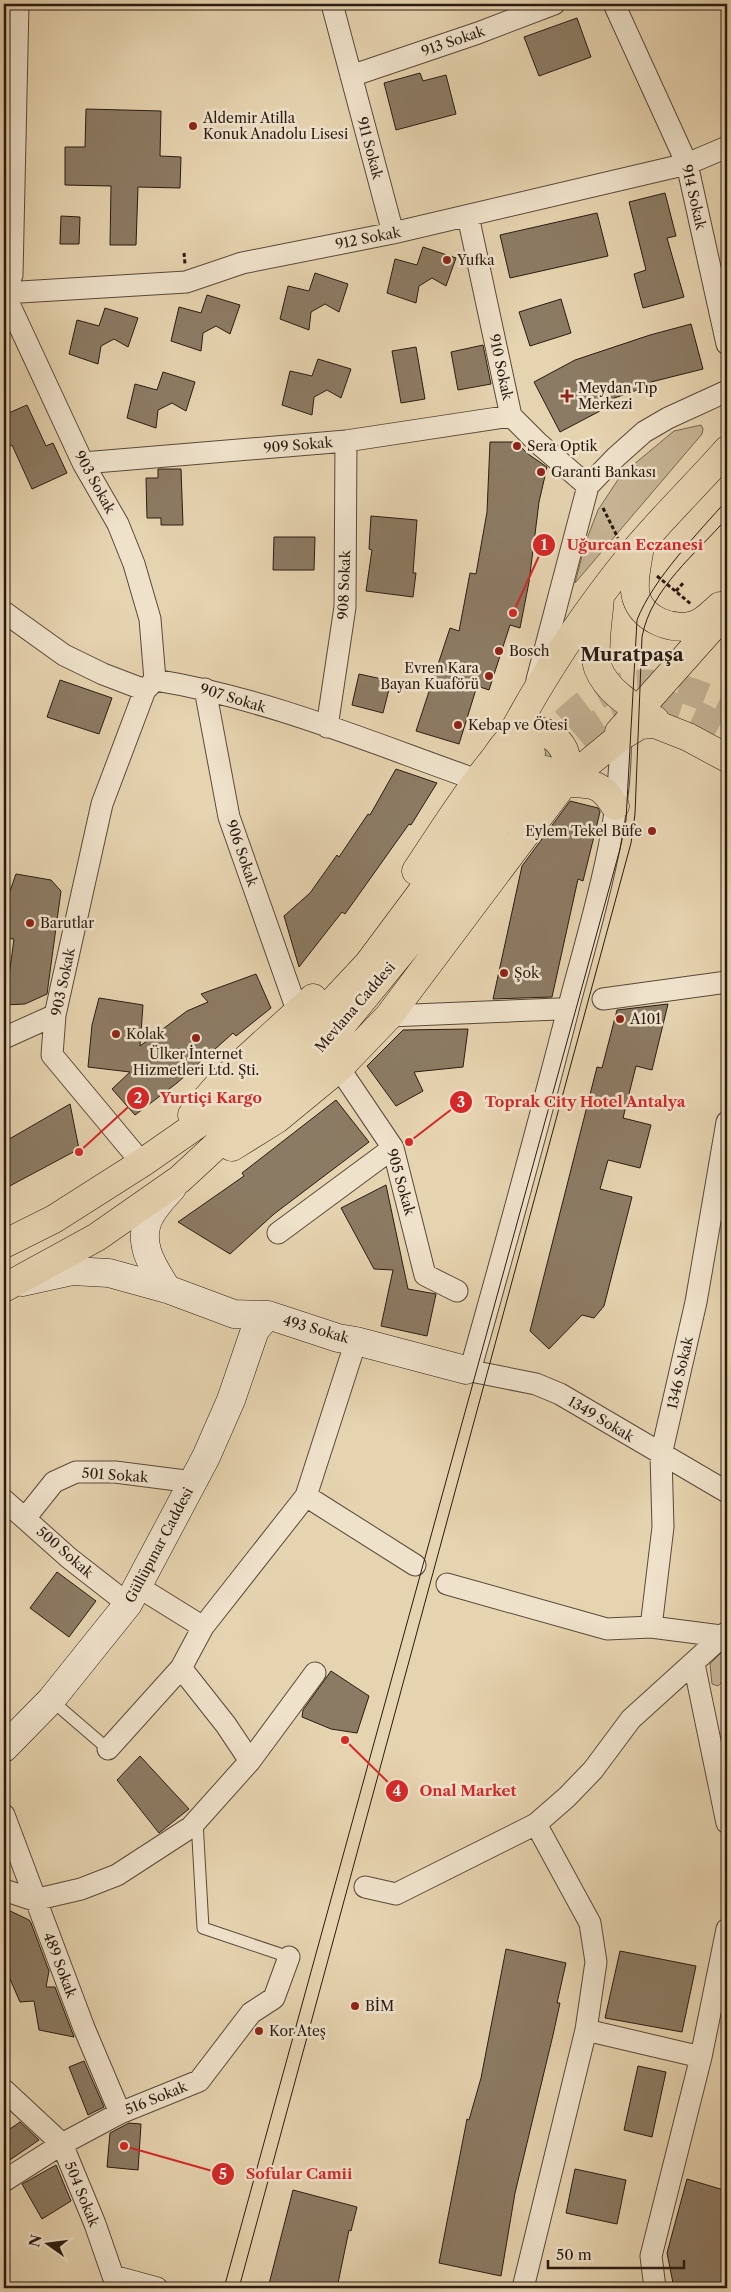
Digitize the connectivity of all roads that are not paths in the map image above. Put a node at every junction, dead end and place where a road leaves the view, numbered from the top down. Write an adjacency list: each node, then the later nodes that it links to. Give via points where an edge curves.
1 (18, 4): 5 (street)
2 (332, 4): 6 (street, 911 Sokak)
3 (554, 4): 6 (street, 913 Sokak)
4 (614, 4): 9 (street, 914 Sokak)
5 (10, 54): 8 (street)
6 (351, 76): 12 (street, 911 Sokak)
7 (727, 148): 9 (street, 912 Sokak)
8 (14, 162): 10 (street); 13 (street, via 12,275)
9 (687, 164): 11 (street, 912 Sokak); 14 (street, 914 Sokak)
10 (4, 186)
11 (468, 216): 12 (street, 912 Sokak); 16 (street, 910 Sokak)
12 (393, 234): 13 (street, 912 Sokak, via 242,262 186,282)
13 (4, 293): 19 (street, 903 Sokak)
14 (727, 344)
15 (727, 391): 20 (street, via 644,432)
16 (511, 416): 17 (street, 909 Sokak); 20 (street, 910 Sokak)
17 (346, 441): 19 (street, 909 Sokak); 29 (street, 908 Sokak, via 346,607)
18 (727, 450): 21 (main road)
19 (83, 463): 25 (street, 903 Sokak, via 118,524 134,564 150,619)
20 (588, 486): 27 (street)
21 (632, 548): 22 (main road); 23 (main road, via 636,597 647,615 673,626 694,625)
22 (600, 596): 27 (main road); 28 (main road, via 597,667 610,687)
23 (721, 607): 28 (main road, via 716,623)
24 (4, 612): 25 (street, 907 Sokak, via 64,655 103,674)
25 (150, 685): 26 (street, 907 Sokak); 40 (street, 903 Sokak, via 102,804)
26 (205, 688): 29 (street, 907 Sokak); 39 (street, 906 Sokak, via 229,817)
27 (535, 690): 33 (main road)
28 (630, 703): 30 (main road); 31 (main road)
29 (327, 727): 34 (street, 907 Sokak)
30 (673, 730): 31 (main road, via 655,724 640,725); 32 (main road)
31 (620, 734): 33 (main road, via 597,755); 35 (street)
32 (727, 758)
33 (538, 761): 34 (main road); 35 (main road, via 605,790); 41 (main road); 45 (main road, Mevlana Caddesi, via 500,787 368,964 316,1021 280,1058 231,1100); 48 (main road, Mevlana Caddesi, via 498,824 431,916 326,1043)
34 (477, 780): 39 (main road, via 396,901 348,962)
35 (614, 806): 56 (street, via 600,887 522,1190)
36 (727, 982): 37 (street)
37 (603, 999)
38 (559, 1009): 41 (street)
39 (298, 1013): 45 (main road, via 222,1081)
40 (55, 1015): 42 (street); 47 (street, 903 Sokak, via 52,1056)
41 (389, 1016): 43 (main road)
42 (4, 1038)
43 (339, 1068): 46 (street, 905 Sokak); 48 (main road, via 277,1119)
44 (727, 1122): 57 (street, 1346 Sokak, via 696,1302)
45 (165, 1147): 47 (main road, Mevlana Caddesi)
46 (393, 1148): 49 (street); 53 (street, 905 Sokak, via 425,1275)
47 (142, 1163): 50 (main road, Mevlana Caddesi, via 54,1219)
48 (180, 1179): 51 (main road, Mevlana Caddesi, via 97,1237); 52 (street, via 150,1214 146,1226 147,1256)
49 (278, 1233)
50 (4, 1244)
51 (8, 1286): 52 (street, 493 Sokak, via 72,1271 109,1273)
52 (167, 1289): 54 (street, 493 Sokak, via 234,1314)
53 (457, 1290)
54 (268, 1315): 55 (street, 493 Sokak); 58 (street, Güllüpınar Caddesi, via 255,1330 231,1400)
55 (356, 1341): 56 (street, 493 Sokak); 60 (street)
56 (468, 1370): 57 (street, 1349 Sokak, via 536,1384 560,1394)
57 (661, 1455): 59 (street, 1349 Sokak); 67 (street, 1346 Sokak, via 663,1527)
58 (193, 1482): 62 (street, 501 Sokak, via 115,1472 76,1472 54,1482); 65 (street, Güllüpınar Caddesi)
59 (727, 1492)
60 (306, 1496): 63 (street); 66 (street)
61 (4, 1500): 62 (street, 500 Sokak)
62 (26, 1517): 65 (street, 500 Sokak, via 69,1558)
63 (415, 1565)
64 (447, 1584): 67 (street, via 607,1629)
65 (133, 1595): 66 (street, 500 Sokak); 72 (street, Güllüpınar Caddesi)
66 (203, 1627): 70 (street)
67 (651, 1627): 68 (street)
68 (724, 1634): 69 (street)
69 (694, 1664): 78 (street); 79 (street, via 632,1718 593,1770)
70 (181, 1668): 74 (street); 75 (street, via 226,1724)
71 (315, 1673): 75 (street)
72 (50, 1700): 73 (street, Güllüpınar Caddesi); 74 (lane)
73 (4, 1748)
74 (108, 1749)
75 (250, 1761): 77 (street)
76 (4, 1815): 82 (street, 489 Sokak)
77 (197, 1820): 82 (street, via 118,1875 81,1889); 84 (lane, via 203,1928)
78 (727, 1823)
79 (536, 1824): 80 (street, via 396,1894); 86 (street, via 590,1923 596,1962)
80 (365, 1887)
81 (4, 1890): 82 (street)
82 (34, 1900): 89 (street, 489 Sokak)
83 (727, 1929): 85 (street)
84 (289, 1957): 89 (street, 516 Sokak, via 274,1998 251,2013 199,2080)
85 (724, 1967): 87 (street)
86 (586, 2030): 87 (street); 94 (street)
87 (700, 2057): 95 (street, via 650,2256)
88 (4, 2090): 90 (street, 504 Sokak)
89 (120, 2113): 90 (street, 516 Sokak)
90 (62, 2144): 91 (street, 516 Sokak); 92 (street, 504 Sokak, via 95,2224)
91 (4, 2181)
92 (105, 2282): 93 (street, 504 Sokak)
93 (157, 2288)
94 (523, 2288)
95 (655, 2288)

